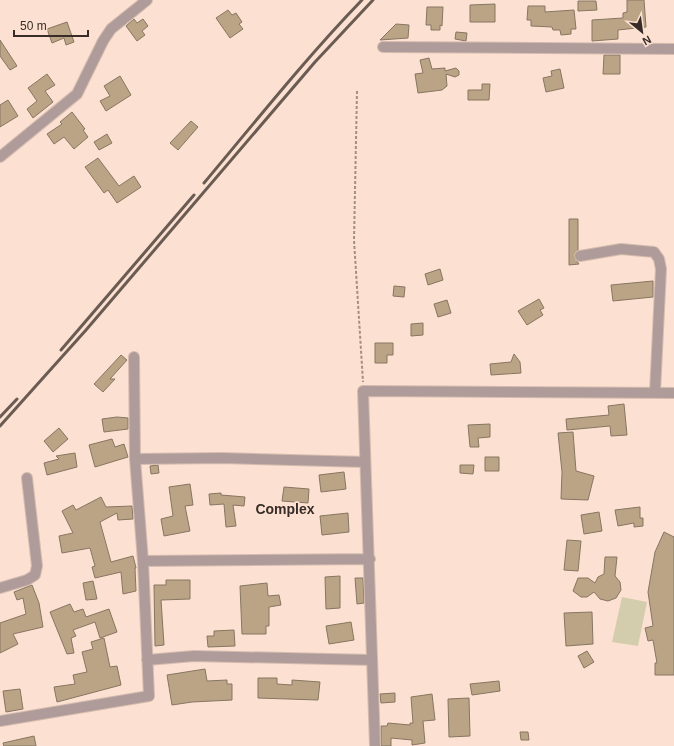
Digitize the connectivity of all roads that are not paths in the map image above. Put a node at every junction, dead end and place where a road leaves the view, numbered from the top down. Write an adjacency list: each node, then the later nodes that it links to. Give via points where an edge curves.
1 (147, 0): 4 (street, via 111,29 77,94)
2 (383, 47): 3 (street)
3 (674, 49)
4 (0, 157)
5 (580, 256): 7 (street, via 621,249 654,252 659,259 662,269)
6 (134, 357): 9 (street)
7 (655, 392): 8 (street); 10 (street, via 363,391)
8 (674, 393)
9 (135, 459): 10 (street, via 221,458); 13 (street)
10 (366, 462): 12 (street)
11 (27, 478): 14 (street, via 37,566 35,575)
12 (370, 559): 13 (street); 16 (street)
13 (143, 561): 15 (street)
14 (0, 588)
15 (147, 660): 16 (street, via 194,656); 17 (street, via 149,696)
16 (372, 660): 18 (street)
17 (0, 721)
18 (374, 746)

